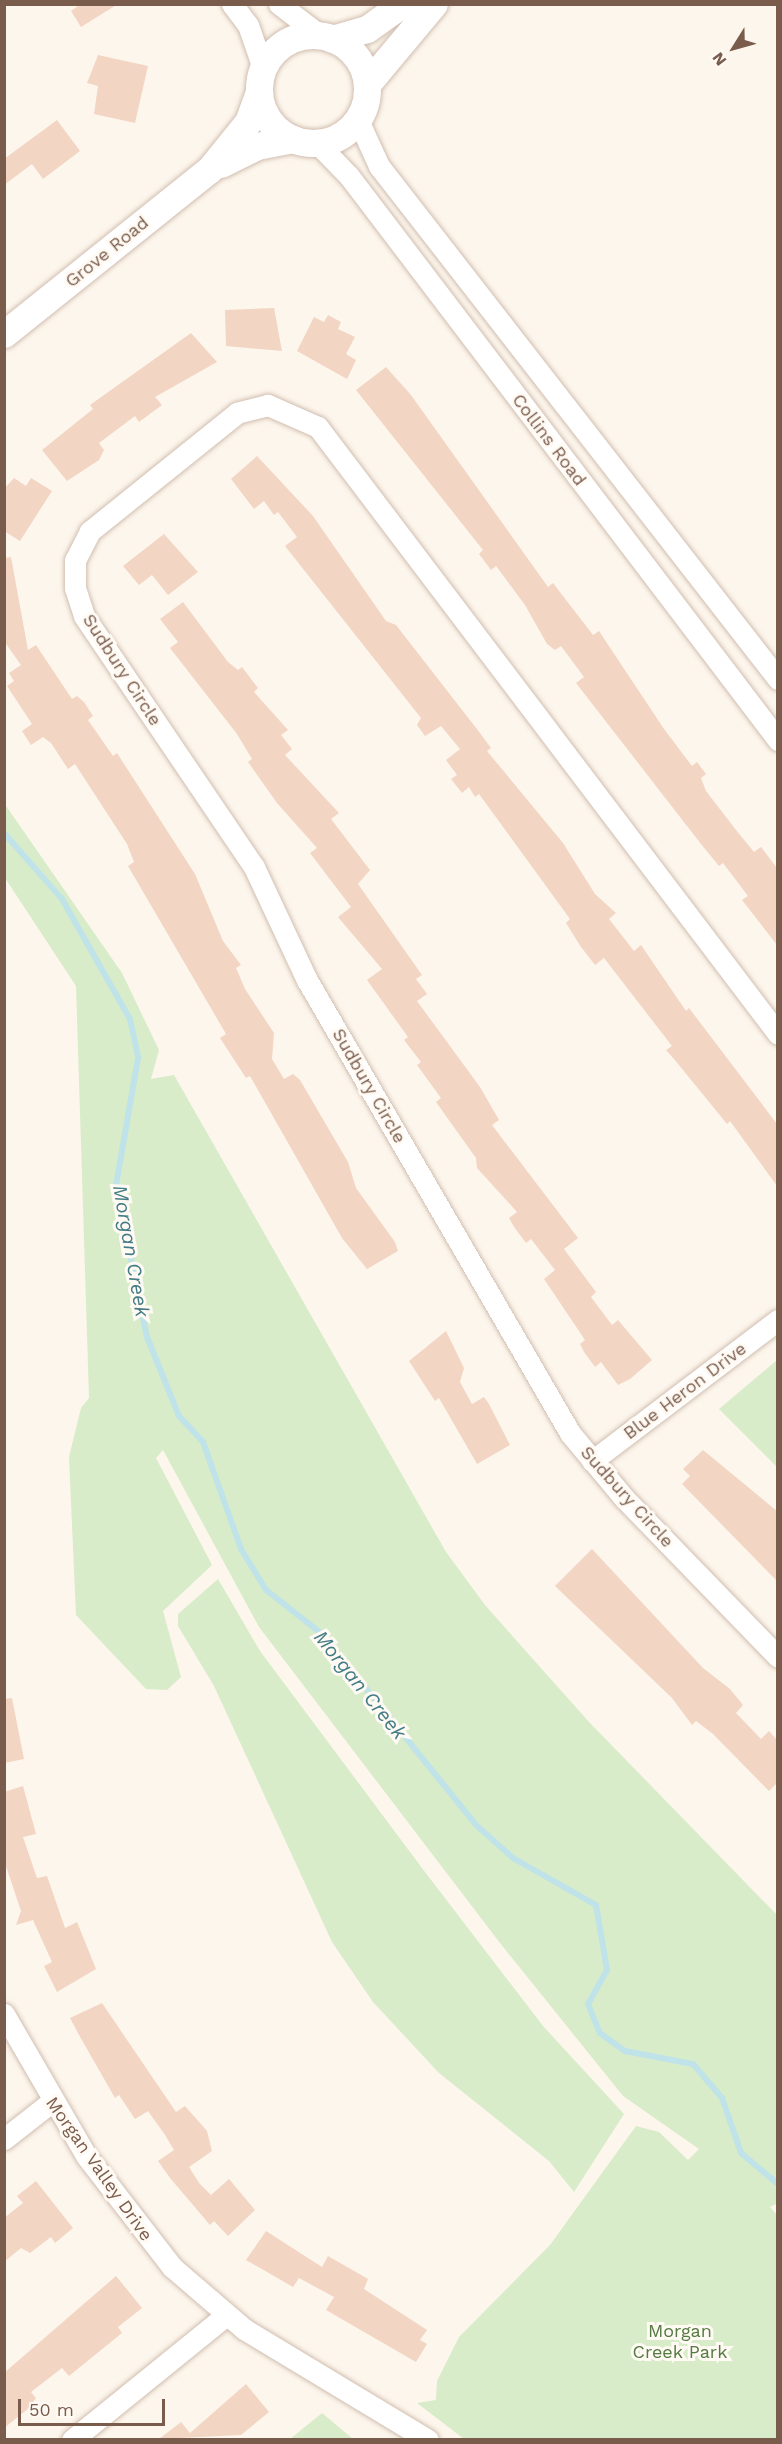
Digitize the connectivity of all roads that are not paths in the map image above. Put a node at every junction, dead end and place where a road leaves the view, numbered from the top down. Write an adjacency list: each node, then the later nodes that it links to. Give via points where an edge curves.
1 (232, 4): 6 (street, via 248,25)
2 (279, 4): 5 (street)
3 (402, 4): 5 (street, via 367,29)
4 (434, 4): 7 (street)
5 (326, 37): 6 (street, via 286,42); 7 (street, via 359,61)
6 (261, 80): 9 (street, via 266,115); 10 (street, Grove Road, via 248,122)
7 (367, 84): 8 (street)
8 (358, 120): 9 (street, via 340,136); 12 (street, Collins Road, via 386,174)
9 (305, 141): 10 (street, Grove Road, via 257,146); 13 (street, Collins Road, via 349,176)
10 (209, 170): 11 (street, Grove Road)
11 (4, 334)
12 (777, 680)
13 (777, 740)
14 (777, 1034): 16 (street, Sudbury Circle, via 318,427 268,405 237,413 90,531 75,560 84,616 254,867 320,1002)
15 (777, 1320): 16 (street, Blue Heron Drive)
16 (592, 1461): 17 (street, Sudbury Circle)
17 (777, 1657)
18 (4, 2014): 19 (street, Morgan Valley Drive)
19 (51, 2102): 20 (street); 21 (street, Morgan Valley Drive, via 140,2232)
20 (4, 2139)
21 (225, 2316): 22 (street); 23 (street, Morgan Valley Drive)
22 (72, 2439)
23 (428, 2439)

